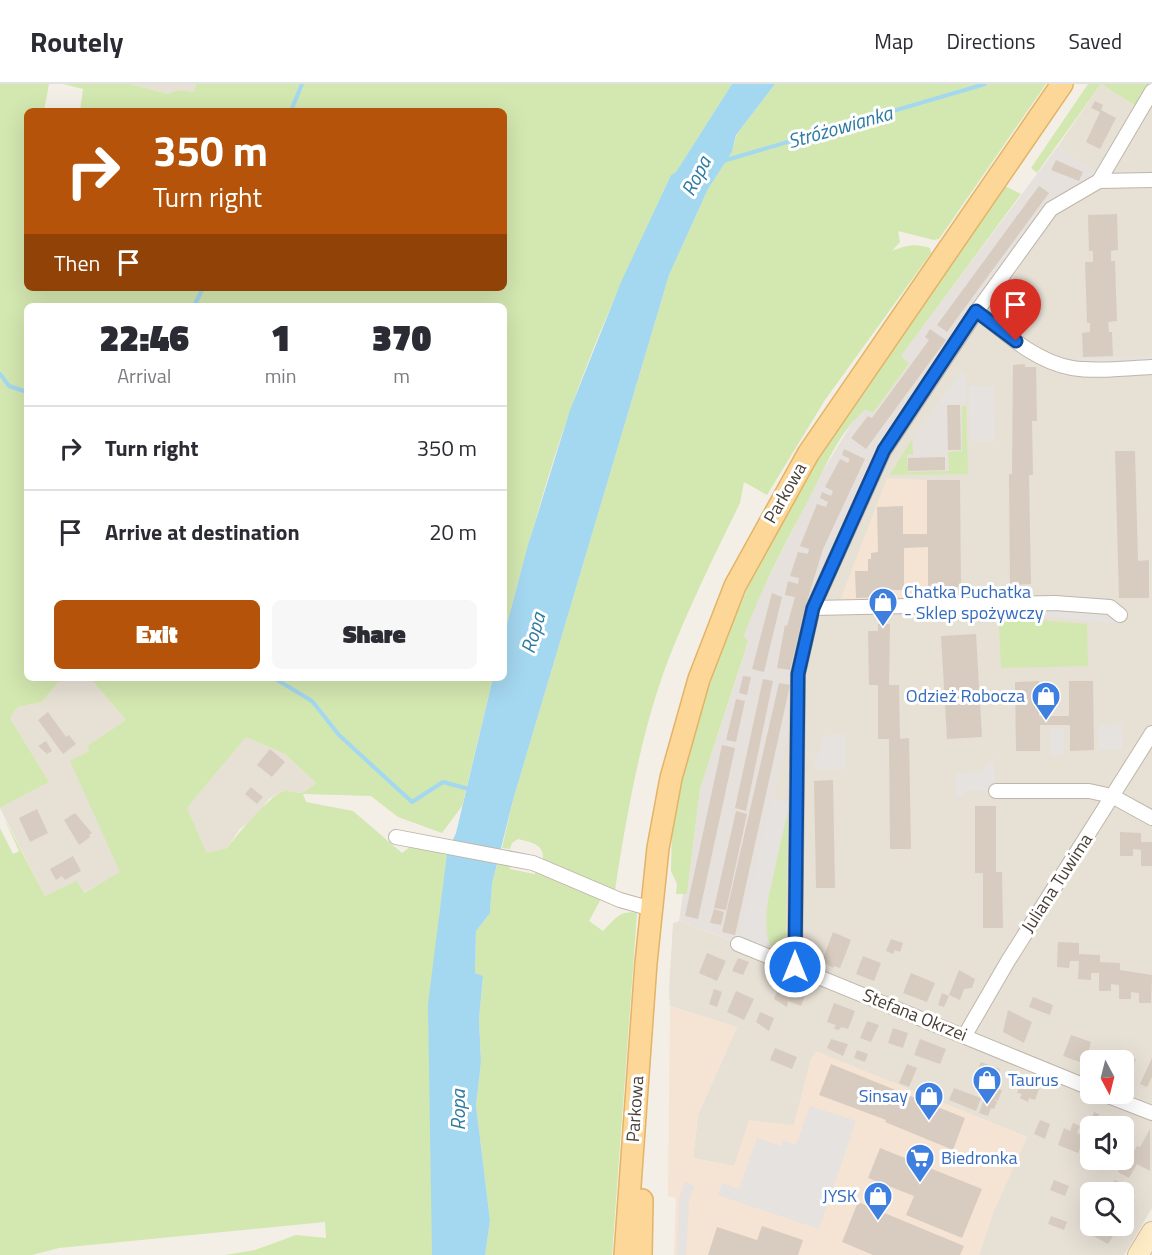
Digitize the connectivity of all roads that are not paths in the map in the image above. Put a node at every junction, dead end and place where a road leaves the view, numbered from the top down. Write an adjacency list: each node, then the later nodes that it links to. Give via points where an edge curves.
1 (1061, 85): 14 (main road, Parkowa, via 808,454 735,586 699,679 674,767)
2 (1152, 91): 4 (street)
3 (1152, 180): 4 (street)
4 (1099, 181): 5 (street, via 1051,209)
5 (976, 311): 6 (street, via 1049,361 1073,368); 7 (street, via 884,450)
6 (1152, 367)
7 (813, 608): 8 (street, via 1055,603 1110,607); 17 (street, via 798,674)
8 (1120, 615)
9 (1152, 733): 11 (street, Juliana Tuwima)
10 (996, 791): 11 (street, via 1089,791)
11 (1112, 796): 12 (street); 18 (street, Juliana Tuwima)
12 (1152, 818)
13 (396, 837): 14 (street, via 533,863)
14 (651, 909): 16 (main road, Parkowa)
15 (738, 944): 17 (street, Stefana Okrzei)
16 (646, 963): 23 (main road, Parkowa); 24 (main road, Parkowa)
17 (795, 967): 18 (street, Stefana Okrzei)
18 (965, 1035): 19 (street, Stefana Okrzei)
19 (1080, 1084)
20 (1129, 1104): 21 (street)
21 (1152, 1113)
22 (1152, 1232): 25 (street)
23 (625, 1255)
24 (641, 1255)
25 (1138, 1255)

